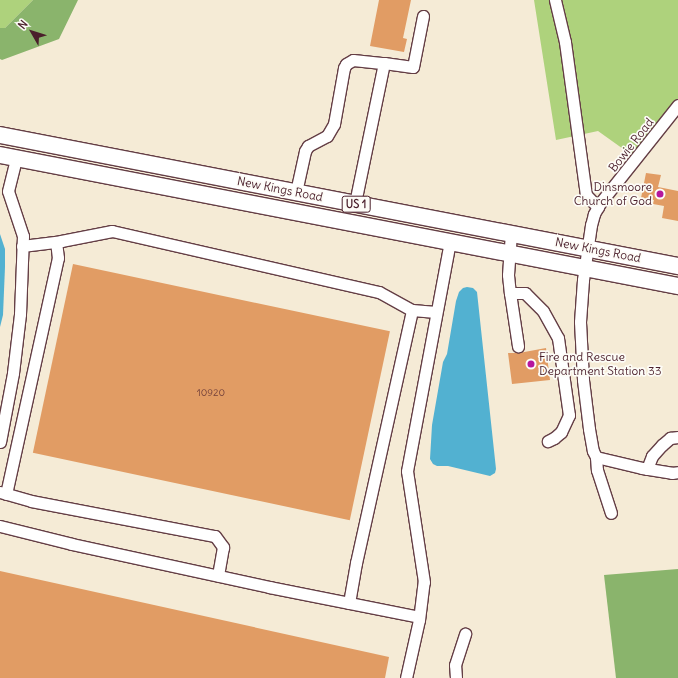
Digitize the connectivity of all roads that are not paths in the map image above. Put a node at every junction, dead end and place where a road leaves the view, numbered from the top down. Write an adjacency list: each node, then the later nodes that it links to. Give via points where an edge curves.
1 (555, 0): 11 (street, via 565,42 586,195)
2 (423, 16): 3 (street, via 413,67)
3 (384, 63): 9 (street, via 352,60 346,64 334,124 327,136 308,146 305,151); 10 (street)
4 (678, 105): 11 (street, Bowie Road)
5 (0, 135): 6 (highway, New Kings Road / US 1)
6 (52, 145): 8 (highway, via 28,149); 9 (highway, New Kings Road / US 1)
7 (0, 155): 8 (highway, New Kings Road / US 1)
8 (16, 158): 14 (highway, New Kings Road / US 1); 15 (street, via 8,191 23,236)
9 (296, 192): 10 (highway, New Kings Road / US 1)
10 (356, 203): 12 (highway, New Kings Road / US 1)
11 (598, 207): 16 (street, Bowie Road, via 590,225)
12 (510, 233): 16 (highway, New Kings Road / US 1); 17 (street)
13 (56, 242): 15 (street); 22 (street, via 112,231 379,292); 31 (street, via 58,259)
14 (450, 242): 17 (highway, New Kings Road / US 1); 23 (street)
15 (22, 246): 27 (street, via 20,314)
16 (588, 248): 18 (highway, New Kings Road / US 1); 19 (street, Bowie Road)
17 (510, 253): 19 (highway, New Kings Road / US 1); 21 (street)
18 (678, 266)
19 (586, 268): 20 (highway, New Kings Road / US 1); 28 (street, Bowie Road, via 580,306 580,340 589,429)
20 (678, 286)
21 (510, 293): 24 (street); 26 (street, via 525,293 543,311 558,338 569,415 561,432)
22 (412, 310): 23 (street); 35 (street)
23 (436, 312): 36 (street, via 407,470 424,582)
24 (518, 346)
25 (678, 437): 29 (street, via 670,438 662,445 652,456)
26 (548, 440)
27 (0, 442)
28 (596, 457): 29 (street); 32 (street, Bowie Road, via 597,470)
29 (647, 469): 30 (street)
30 (678, 472)
31 (3, 493): 34 (street, via 216,536 224,547)
32 (610, 513)
33 (0, 526): 34 (street)
34 (218, 576): 35 (street)
35 (349, 603): 36 (street)
36 (420, 616): 38 (street)
37 (465, 634): 39 (street, via 455,665)
38 (406, 678)
39 (456, 678)

